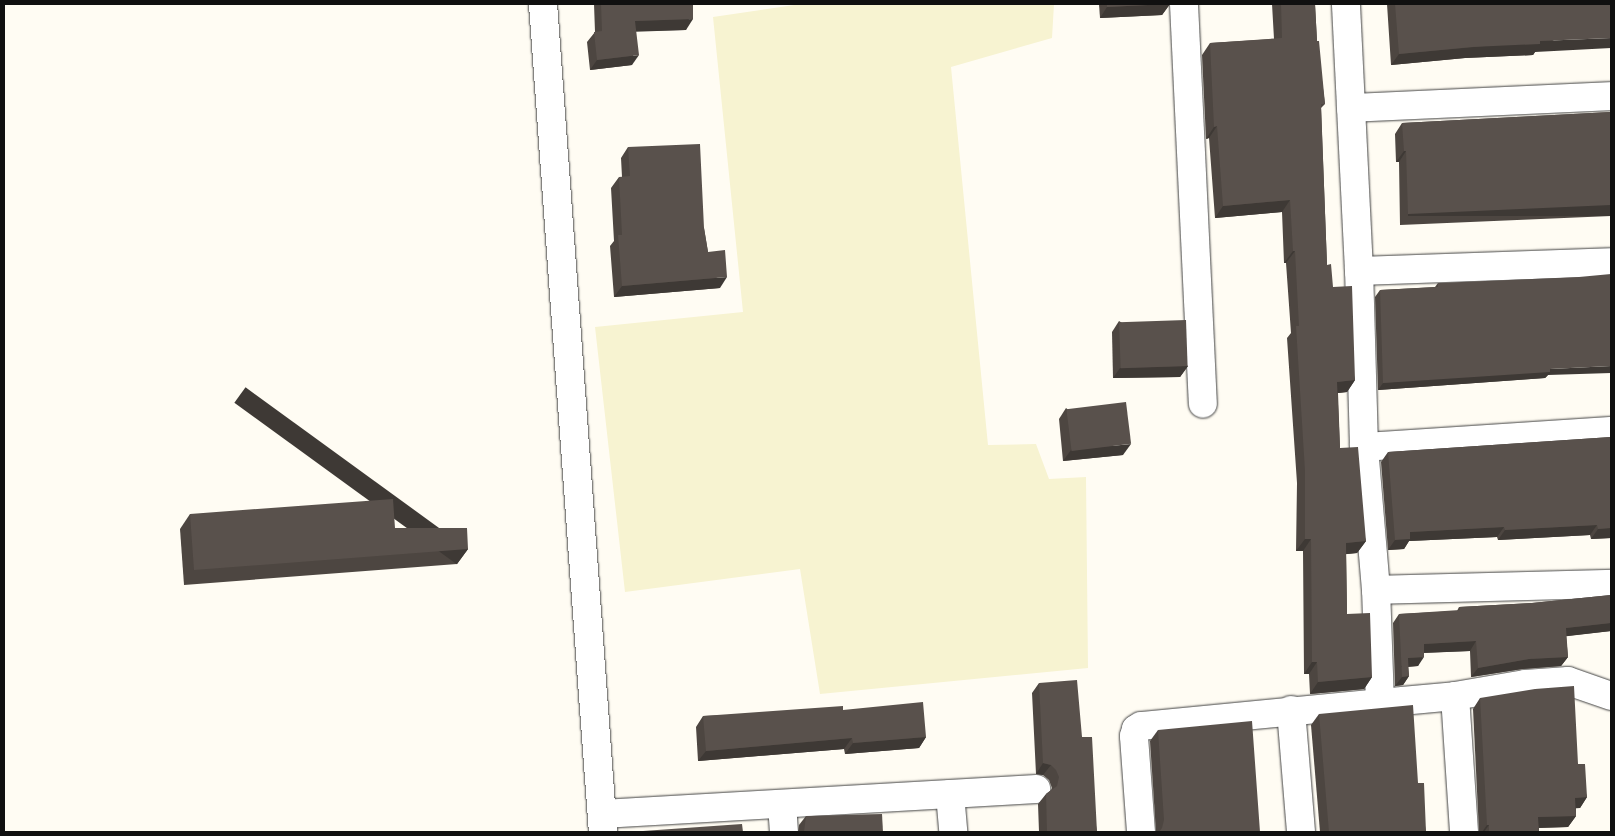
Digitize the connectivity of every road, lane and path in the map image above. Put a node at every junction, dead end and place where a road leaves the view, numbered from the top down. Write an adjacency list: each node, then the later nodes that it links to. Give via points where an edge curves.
1 (544, 4): 20 (street)
2 (1184, 4): 8 (street)
3 (1346, 4): 5 (street)
4 (1611, 96): 5 (street)
5 (1352, 108): 7 (street)
6 (1611, 262): 7 (street)
7 (1359, 271): 10 (street)
8 (1204, 404)
9 (1611, 431): 10 (street)
10 (1364, 447): 12 (street)
11 (1611, 584): 12 (street)
12 (1376, 590): 15 (street)
13 (1455, 696): 14 (street, via 1525,684 1568,681); 15 (street); 25 (street)
14 (1611, 696)
15 (1380, 703): 16 (street)
16 (1291, 710): 23 (street, via 1147,724 1136,729); 24 (street)
17 (1036, 789): 18 (street)
18 (950, 794): 19 (street); 22 (street)
19 (782, 804): 20 (street); 21 (street)
20 (603, 823)
21 (784, 832)
22 (953, 832)
23 (1142, 832)
24 (1301, 832)
25 (1464, 832)

